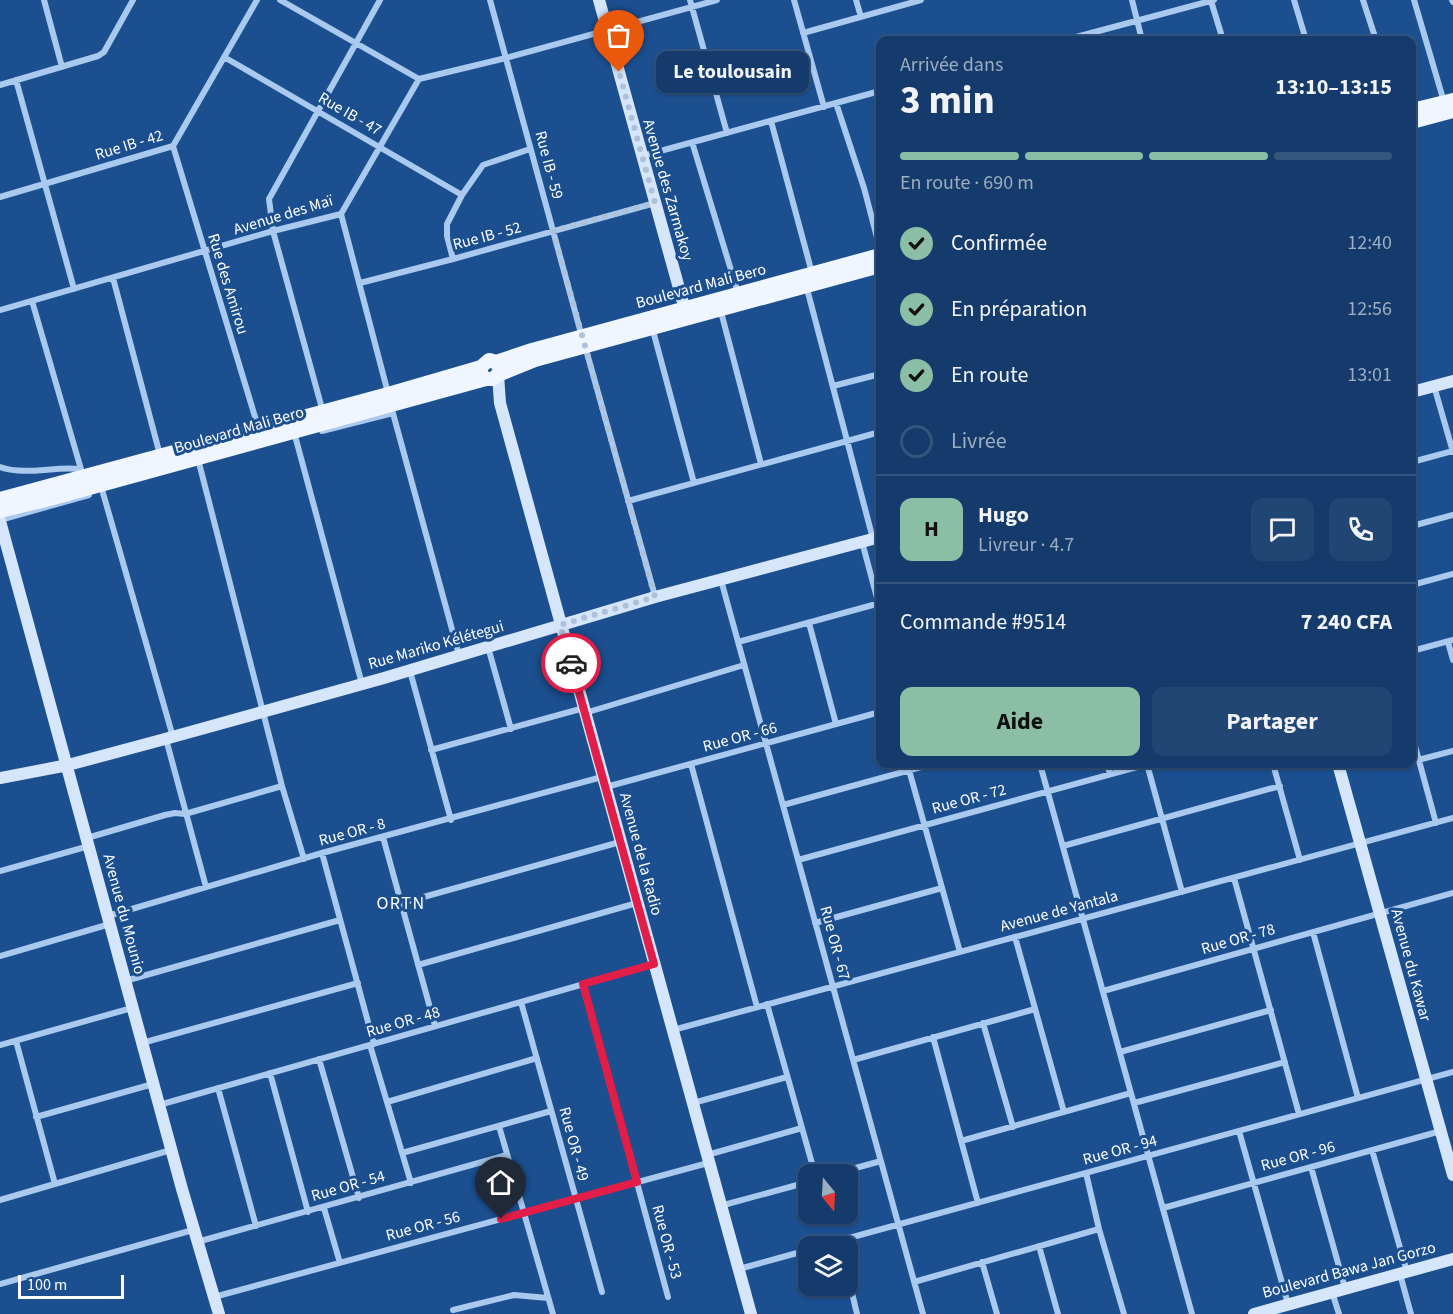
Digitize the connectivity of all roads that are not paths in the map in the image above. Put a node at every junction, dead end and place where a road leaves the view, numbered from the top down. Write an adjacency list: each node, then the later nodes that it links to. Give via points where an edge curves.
1 (44, 0): 30 (street)
2 (133, 0): 30 (street, via 104,52)
3 (257, 0): 28 (street, Rue IB - 42)
4 (280, 0): 27 (street)
5 (380, 0): 27 (street)
6 (490, 0): 29 (street, Rue IB - 59)
7 (599, 0): 20 (street, Avenue des Zarmakoy)
8 (717, 0): 17 (street)
9 (794, 0): 21 (street)
10 (856, 0): 18 (street)
11 (921, 0): 18 (street)
12 (1132, 0): 19 (street)
13 (1213, 0): 19 (street); 24 (street)
14 (1294, 0): 25 (street)
15 (1363, 0): 26 (street)
16 (1414, 0): 36 (street)
17 (691, 4): 20 (street); 42 (street)
18 (861, 17): 21 (street)
19 (1137, 21): 22 (street); 23 (street)
20 (607, 30): 29 (street); 47 (street, Avenue des Zarmakoy)
21 (803, 33): 37 (street)
22 (1080, 36)
23 (1141, 36)
24 (1222, 36)
25 (1305, 36)
26 (1375, 36)
27 (355, 43): 31 (street); 39 (street)
28 (224, 57): 39 (street, Rue IB - 47); 44 (street, Rue IB - 42)
29 (506, 58): 31 (street); 46 (street, Rue IB - 59)
30 (62, 67): 32 (street)
31 (418, 79): 45 (street, Avenue des Maï)
32 (16, 80): 33 (street); 48 (street)
33 (0, 85)
34 (876, 92): 35 (street)
35 (836, 103): 37 (street); 55 (street)
36 (1450, 104): 38 (main road); 40 (main road)
37 (824, 106): 41 (street)
38 (1416, 109)
39 (317, 110): 45 (street, Rue IB - 47); 53 (street, via 268,199)
40 (1416, 120)
41 (771, 121): 42 (street); 61 (street)
42 (727, 133): 43 (street)
43 (692, 142): 47 (street); 64 (street)
44 (173, 146): 48 (street, Rue IB - 42); 56 (street, Rue des Amirou)
45 (379, 146): 49 (street, Rue IB - 47); 52 (street, Avenue des Maï)
46 (530, 149): 49 (street, via 483,165); 54 (street, Rue IB - 59)
47 (642, 156): 51 (street, Avenue des Zarmakoy)
48 (45, 185): 50 (street, Rue IB - 42); 63 (street)
49 (462, 195): 58 (street, via 446,230)
50 (0, 197)
51 (655, 203): 54 (street, Rue IB - 52); 68 (street, Avenue des Zarmakoy)
52 (341, 214): 53 (street, Avenue des Maï); 62 (street)
53 (273, 231): 56 (street, Avenue des Maï); 78 (street)
54 (553, 231): 58 (street, Rue IB - 52); 70 (street, Rue IB - 59)
55 (876, 234)
56 (204, 252): 60 (street, Avenue des Maï); 79 (street, Rue des Amirou)
57 (876, 256): 61 (main road, Boulevard Mali Bero)
58 (453, 259): 62 (street, Rue IB - 52)
59 (876, 267): 61 (main road, Boulevard Mali Bero)
60 (113, 278): 63 (street, Avenue des Maï); 84 (street)
61 (807, 278): 64 (main road, Boulevard Mali Bero); 66 (main road, Boulevard Mali Bero); 74 (street)
62 (360, 283): 77 (street)
63 (74, 289): 65 (street, Avenue des Maï)
64 (738, 293): 66 (main road, Boulevard Mali Bero)
65 (32, 301): 67 (street, Avenue des Maï); 89 (street)
66 (719, 304): 68 (main road, Boulevard Mali Bero); 87 (street)
67 (0, 310)
68 (686, 313): 69 (main road, Boulevard Mali Bero)
69 (651, 323): 70 (main road, Boulevard Mali Bero); 90 (street)
70 (584, 342): 71 (main road, Boulevard Mali Bero, via 535,360); 92 (street, Rue IB - 59)
71 (490, 370): 77 (main road, Boulevard Mali Bero); 105 (street, Avenue de la Radio)
72 (876, 375): 74 (street)
73 (1453, 381): 75 (street)
74 (833, 386): 82 (street)
75 (1434, 386): 76 (street); 83 (street)
76 (1416, 392)
77 (391, 404): 78 (main road, Boulevard Mali Bero); 80 (main road, Boulevard Mali Bero); 110 (street)
78 (323, 412): 80 (main road, Boulevard Mali Bero)
79 (259, 429): 80 (main road, Boulevard Mali Bero); 85 (main road, Boulevard Mali Bero)
80 (294, 430): 85 (main road, Boulevard Mali Bero); 114 (street)
81 (876, 433): 82 (street)
82 (848, 441): 87 (street); 97 (street)
83 (1453, 452): 86 (street)
84 (160, 457): 85 (main road, Boulevard Mali Bero); 89 (main road, Boulevard Mali Bero)
85 (197, 457): 89 (main road, Boulevard Mali Bero); 115 (street)
86 (1416, 461)
87 (761, 464): 90 (street)
88 (0, 467): 89 (street, via 11,471 68,467)
89 (93, 479): 91 (main road, Boulevard Mali Bero); 93 (main road, Boulevard Mali Bero); 95 (street, Boulevard Mali Bero); 120 (street)
90 (694, 483): 92 (street)
91 (0, 499)
92 (628, 501): 102 (street, Rue IB - 59)
93 (0, 511)
94 (1453, 515): 96 (street)
95 (0, 521): 127 (street, Avenue du Mounio)
96 (1416, 525)
97 (872, 540): 98 (street); 100 (street, Rue Mariko Kélétegui)
98 (876, 572)
99 (1453, 574): 101 (street)
100 (721, 580): 102 (street, Rue Mariko Kélétegui); 107 (street, Rue OR - 67)
101 (1416, 584)
102 (655, 597): 105 (street, Rue Mariko Kélétegui)
103 (876, 606): 104 (street)
104 (809, 623): 107 (street); 118 (street)
105 (560, 625): 108 (street, Rue Mariko Kélétegui); 116 (street, Avenue de la Radio)
106 (1450, 641): 109 (street); 111 (street)
107 (738, 642): 112 (street, Rue OR - 67)
108 (488, 647): 110 (street, Rue Mariko Kélétegui); 119 (street)
109 (1416, 650)
110 (459, 656): 113 (street, Rue Mariko Kélétegui)
111 (1453, 660)
112 (744, 665): 116 (street); 121 (street, Rue OR - 67)
113 (410, 670): 114 (street, Rue Mariko Kélétegui); 123 (street)
114 (362, 684): 115 (street, Rue Mariko Kélétegui)
115 (263, 711): 120 (street, Rue Mariko Kélétegui); 139 (street)
116 (585, 711): 119 (street); 138 (street, Avenue de la Radio)
117 (876, 713): 118 (street, Rue OR - 66)
118 (836, 724): 121 (street, Rue OR - 66)
119 (511, 729): 123 (street)
120 (169, 738): 127 (street, Rue Mariko Kélétegui); 143 (street)
121 (766, 743): 126 (street, Rue OR - 66); 142 (street, Rue OR - 67)
122 (1416, 749): 125 (street)
123 (431, 750): 146 (street)
124 (1453, 751): 125 (street)
125 (1419, 760): 147 (street)
126 (691, 764): 138 (street, Rue OR - 66); 185 (street)
127 (68, 765): 137 (street, Rue Mariko Kélétegui); 150 (street, Avenue du Mounio)
128 (915, 768): 135 (street)
129 (1041, 768): 141 (street)
130 (1108, 768): 136 (street)
131 (1132, 768): 136 (street, Rue OR - 72)
132 (1148, 768): 144 (street)
133 (1274, 768): 140 (street)
134 (1339, 768): 152 (street, Avenue du Kawar)
135 (909, 770): 142 (street); 148 (street)
136 (1110, 774): 141 (street, Rue OR - 72)
137 (0, 778)
138 (604, 782): 146 (street, Rue OR - 8); 151 (street, Avenue de la Radio)
139 (282, 786): 143 (street); 155 (street)
140 (1280, 786): 144 (street); 157 (street)
141 (1048, 791): 148 (street, Rue OR - 72); 153 (street)
142 (783, 805): 156 (street, Rue OR - 67)
143 (185, 814): 150 (street, via 165,815); 160 (street)
144 (1162, 819): 153 (street); 162 (street)
145 (1453, 819): 147 (street, Avenue de Yantala)
146 (451, 820): 149 (street, Rue OR - 8)
147 (1436, 823): 152 (street, Avenue de Yantala)
148 (925, 825): 156 (street, Rue OR - 72); 161 (street)
149 (383, 837): 154 (street, Rue OR - 8); 164 (street)
150 (88, 842): 158 (street); 168 (street, Avenue du Mounio)
151 (620, 842): 164 (street); 165 (street, Avenue de la Radio)
152 (1361, 843): 157 (street, Avenue de Yantala); 166 (street, Avenue du Kawar)
153 (1063, 846): 167 (street)
154 (322, 853): 155 (street, Rue OR - 8); 169 (street)
155 (304, 859): 160 (street, Rue OR - 8)
156 (798, 860): 170 (street, Rue OR - 67)
157 (1300, 860): 159 (street, Avenue de Yantala)
158 (0, 871)
159 (1234, 878): 162 (street, Avenue de Yantala); 173 (street)
160 (206, 887): 168 (street, Rue OR - 8)
161 (942, 888): 170 (street); 174 (street)
162 (1182, 892): 167 (street, Avenue de Yantala)
163 (1453, 893): 166 (street, Rue OR - 78)
164 (402, 903): 177 (street)
165 (637, 903): 176 (street, Avenue de la Radio); 177 (street)
166 (1380, 914): 171 (street, Rue OR - 78); 205 (street, Avenue du Kawar)
167 (1083, 919): 172 (street, Avenue de Yantala); 182 (street)
168 (109, 920): 175 (street, Rue OR - 8); 178 (street, Avenue du Mounio)
169 (340, 920): 178 (street); 179 (street)
170 (815, 923): 181 (street, Rue OR - 67)
171 (1313, 932): 173 (street, Rue OR - 78); 209 (street)
172 (1015, 937): 174 (street, Avenue de Yantala); 187 (street)
173 (1254, 949): 182 (street, Rue OR - 78); 188 (street)
174 (960, 952): 181 (street, Avenue de Yantala)
175 (0, 956)
176 (654, 964): 180 (street, Rue OR - 48); 191 (street, Avenue de la Radio)
177 (418, 965): 190 (street)
178 (125, 981): 186 (street, Avenue du Mounio)
179 (358, 983): 194 (street); 195 (street)
180 (583, 984): 183 (street, Rue OR - 48); 237 (street, Rue OR - 53)
181 (833, 986): 184 (street, Avenue de Yantala); 200 (street, Rue OR - 67)
182 (1103, 992): 197 (street)
183 (521, 1002): 190 (street, Rue OR - 48); 198 (street, Rue OR - 49)
184 (767, 1004): 185 (street, Avenue de Yantala); 204 (street)
185 (758, 1007): 191 (street, Avenue de Yantala)
186 (133, 1008): 193 (street); 194 (street, Avenue du Mounio)
187 (1035, 1009): 189 (street); 215 (street)
188 (1271, 1010): 197 (street); 201 (street)
189 (983, 1023): 192 (street); 219 (street)
190 (435, 1026): 195 (street, Rue OR - 48)
191 (672, 1030): 212 (street, Avenue de la Radio)
192 (933, 1037): 200 (street); 223 (street)
193 (16, 1041): 196 (street); 217 (street)
194 (142, 1043): 206 (street, Avenue du Mounio)
195 (372, 1044): 199 (street, Rue OR - 48); 210 (street)
196 (0, 1045)
197 (1120, 1052): 208 (street)
198 (537, 1058): 210 (street); 214 (street, Rue OR - 49)
199 (320, 1059): 203 (street, Rue OR - 48); 241 (street)
200 (853, 1060): 230 (street, Rue OR - 67)
201 (1285, 1062): 211 (street); 216 (street)
202 (1453, 1072): 205 (street, Rue OR - 94)
203 (270, 1073): 207 (street, Rue OR - 48); 248 (street)
204 (788, 1077): 212 (street); 220 (street)
205 (1426, 1080): 209 (street, Rue OR - 94); 222 (street, Avenue du Kawar)
206 (153, 1084): 213 (street, Avenue du Mounio); 217 (street)
207 (218, 1088): 213 (street, Rue OR - 48); 251 (street)
208 (1131, 1093): 211 (street); 215 (street)
209 (1358, 1098): 216 (street, Rue OR - 94)
210 (387, 1102): 226 (street)
211 (1134, 1103): 228 (street)
212 (692, 1104): 229 (street, Avenue de la Radio)
213 (159, 1105): 224 (street, Avenue du Mounio)
214 (551, 1111): 218 (street); 242 (street, Rue OR - 49)
215 (1064, 1112): 219 (street)
216 (1299, 1114): 221 (street, Rue OR - 94)
217 (36, 1117): 239 (street)
218 (499, 1126): 226 (street); 227 (street)
219 (1012, 1127): 223 (street)
220 (802, 1128): 229 (street, Rue OR - 56); 231 (street)
221 (1239, 1131): 228 (street, Rue OR - 94); 238 (street)
222 (1445, 1133): 225 (street, Rue OR - 96); 235 (street, Avenue du Kawar)
223 (961, 1141): 244 (street)
224 (171, 1150): 239 (street); 253 (street, Avenue du Mounio)
225 (1372, 1150): 233 (street, Rue OR - 96); 262 (street)
226 (402, 1153): 236 (street)
227 (507, 1155): 236 (street, Rue OR - 54); 249 (street)
228 (1148, 1156): 234 (street, Rue OR - 94); 247 (street)
229 (707, 1159): 237 (street, Rue OR - 56); 245 (street, Avenue de la Radio)
230 (881, 1161): 232 (street); 250 (street, Rue OR - 67)
231 (812, 1164)
232 (858, 1167)
233 (1311, 1167): 238 (street, Rue OR - 96); 265 (street)
234 (1086, 1173): 244 (street, Rue OR - 94); 252 (street)
235 (1453, 1175)
236 (411, 1182): 241 (street, Rue OR - 54)
237 (637, 1182): 242 (street, Rue OR - 56); 271 (street, Rue OR - 53)
238 (1253, 1183): 247 (street, Rue OR - 96); 272 (street)
239 (55, 1184): 243 (street)
240 (798, 1185): 245 (street)
241 (359, 1198): 246 (street, Rue OR - 54)
242 (576, 1199): 249 (street, Rue OR - 56); 267 (street, Rue OR - 49)
243 (0, 1200)
244 (978, 1203): 250 (street, Rue OR - 94)
245 (720, 1206): 261 (street, Avenue de la Radio)
246 (324, 1208): 248 (street, Rue OR - 54); 260 (street)
247 (1162, 1208): 282 (street)
248 (308, 1212): 251 (street, Rue OR - 54)
249 (524, 1213): 260 (street, Rue OR - 56); 270 (street)
250 (899, 1225): 254 (street, Rue OR - 94); 263 (street, Rue OR - 67)
251 (256, 1226): 255 (street, Rue OR - 54)
252 (1099, 1229): 256 (street); 281 (street)
253 (193, 1230): 255 (street, Avenue du Mounio); 264 (street)
254 (858, 1238)
255 (197, 1242): 269 (street, Avenue du Mounio)
256 (1039, 1246): 259 (street); 280 (street)
257 (798, 1253): 261 (street)
258 (1453, 1259): 262 (street, Boulevard Bawa Jan Gorzo)
259 (982, 1262): 263 (street); 279 (street)
260 (340, 1263): 269 (street, Rue OR - 56)
261 (738, 1269): 276 (street, Avenue de la Radio)
262 (1403, 1273): 265 (street, Boulevard Bawa Jan Gorzo); 285 (street)
263 (914, 1282): 278 (street, Rue OR - 67)
264 (0, 1284)
265 (1345, 1288): 266 (street, Boulevard Bawa Jan Gorzo)
266 (1332, 1292): 272 (street, Boulevard Bawa Jan Gorzo); 284 (street)
267 (602, 1293)
268 (853, 1296): 277 (street)
269 (213, 1297): 274 (street, Avenue du Mounio)
270 (548, 1298): 273 (street, via 504,1296); 275 (street)
271 (668, 1298)
272 (1288, 1304): 283 (street, Boulevard Bawa Jan Gorzo)
273 (453, 1310)
274 (219, 1314)
275 (553, 1314)
276 (751, 1314)
277 (857, 1314)
278 (923, 1314)
279 (997, 1314)
280 (1058, 1314)
281 (1124, 1314)
282 (1192, 1314)
283 (1254, 1314)
284 (1339, 1314)
285 (1412, 1314)

